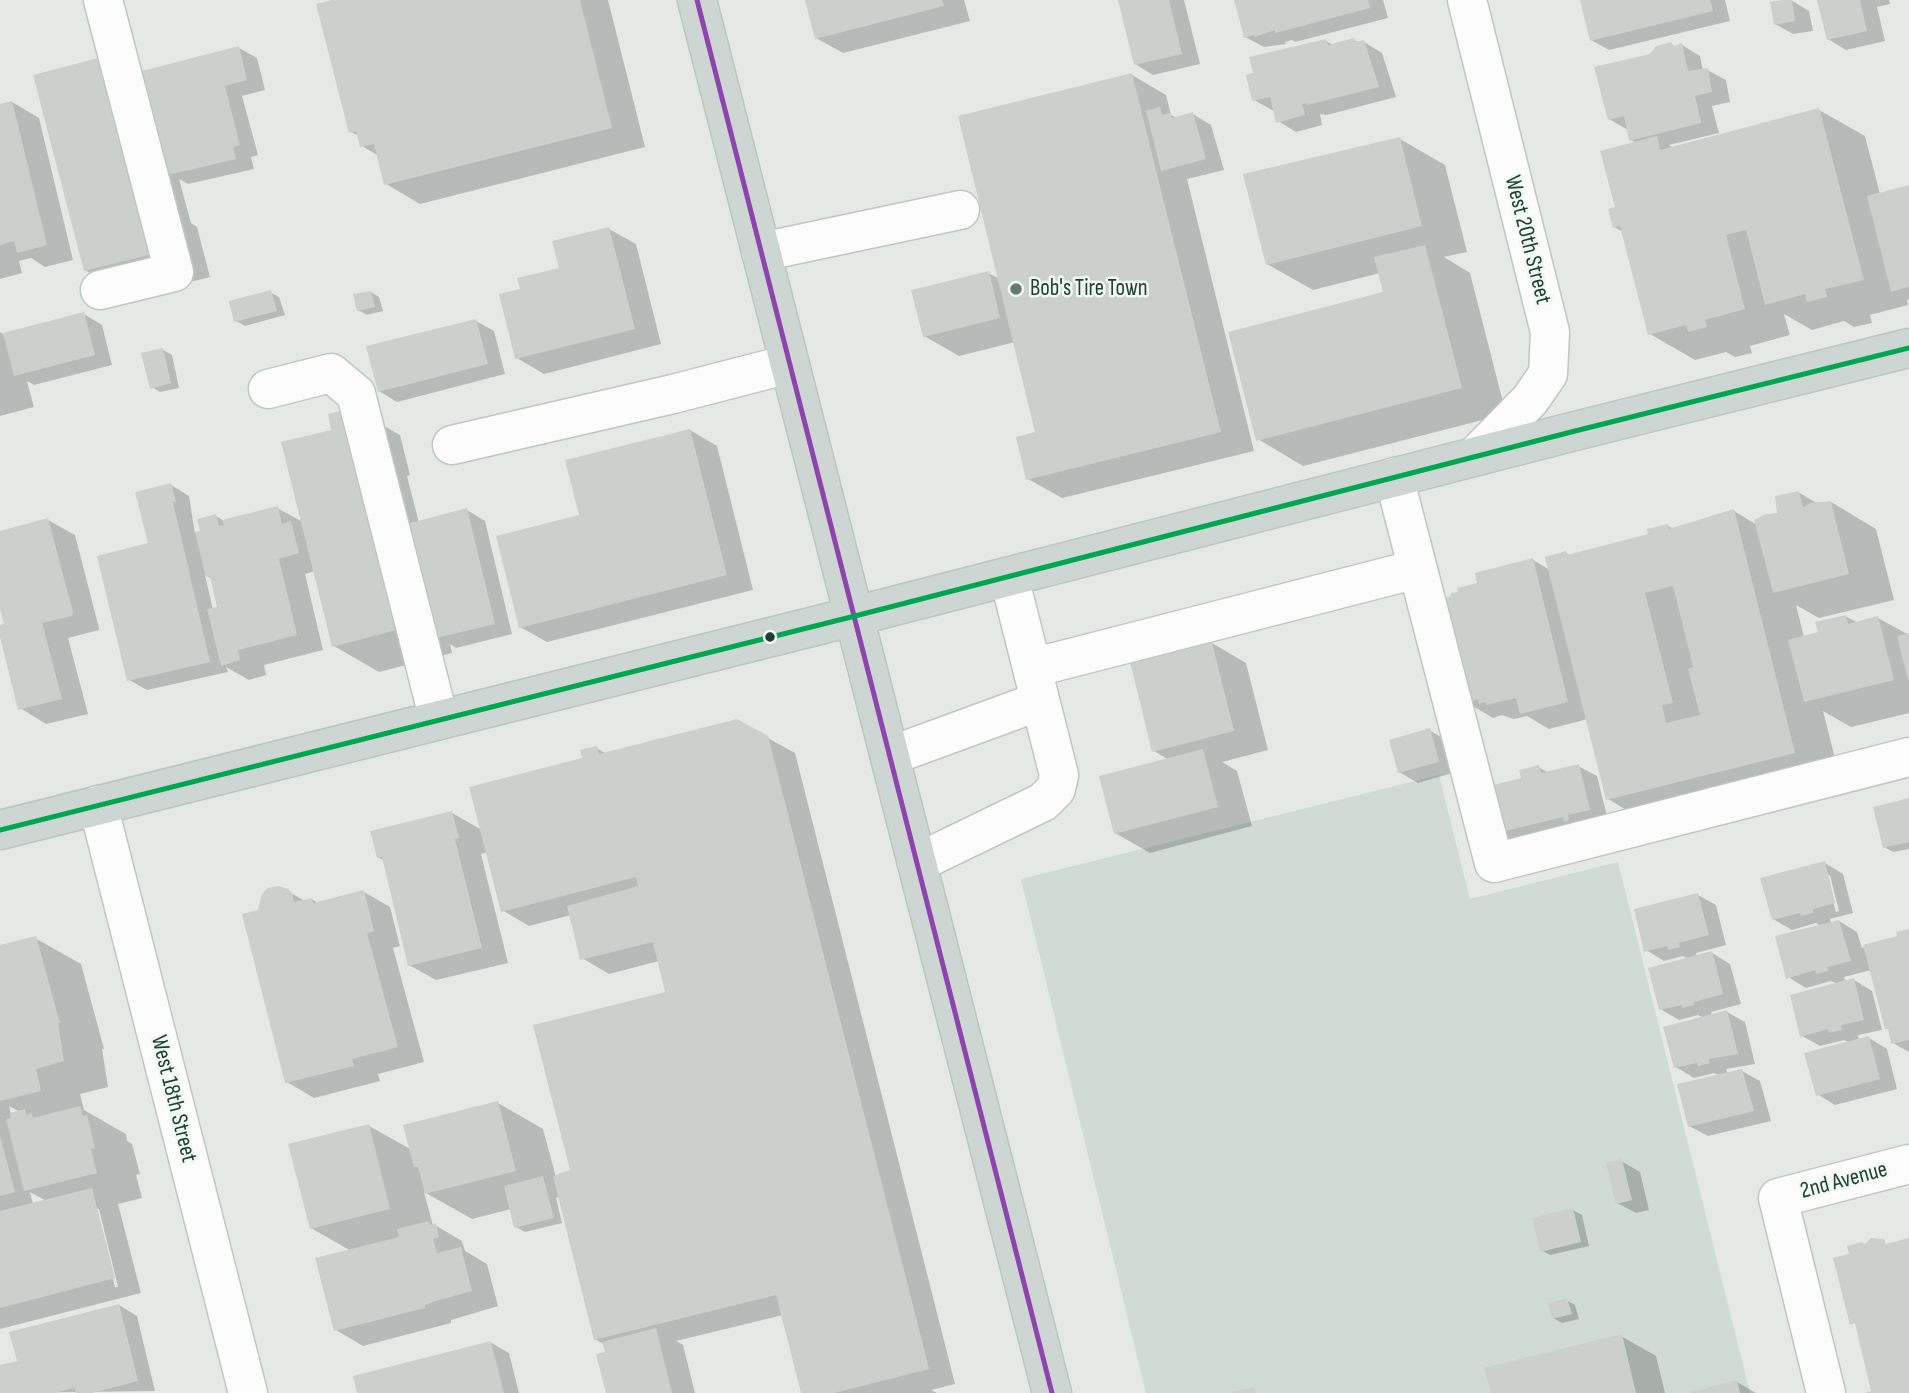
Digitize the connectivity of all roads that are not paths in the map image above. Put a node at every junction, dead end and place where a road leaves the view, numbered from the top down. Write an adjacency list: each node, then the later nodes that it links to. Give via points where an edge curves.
1 (103, 0): 6 (street, via 174,272)
2 (697, 0): 5 (main road)
3 (1467, 0): 11 (street, West 20th Street, via 1550,332 1548,374 1530,400)
4 (960, 209): 5 (street)
5 (761, 253): 8 (main road)
6 (100, 290)
7 (1909, 348): 11 (main road)
8 (789, 363): 10 (street); 15 (main road)
9 (268, 389): 17 (street, via 331,373 356,394)
10 (452, 445)
11 (1475, 456): 12 (main road)
12 (1394, 477): 13 (street); 14 (main road)
13 (1417, 569): 16 (street); 19 (street, via 1494,863)
14 (1009, 577): 15 (main road); 16 (street)
15 (855, 617): 17 (main road); 18 (main road)
16 (1036, 685): 18 (street); 22 (street, via 1059,775 1056,789 1043,802)
17 (439, 720): 20 (main road)
18 (890, 756): 22 (main road)
19 (1909, 757)
20 (97, 805): 21 (main road); 24 (street, West 18th Street)
21 (0, 830)
22 (917, 863): 25 (main road)
23 (1909, 1164): 26 (street, 2nd Avenue, via 1778,1198)
24 (248, 1393)
25 (1052, 1393)
26 (1826, 1393)

